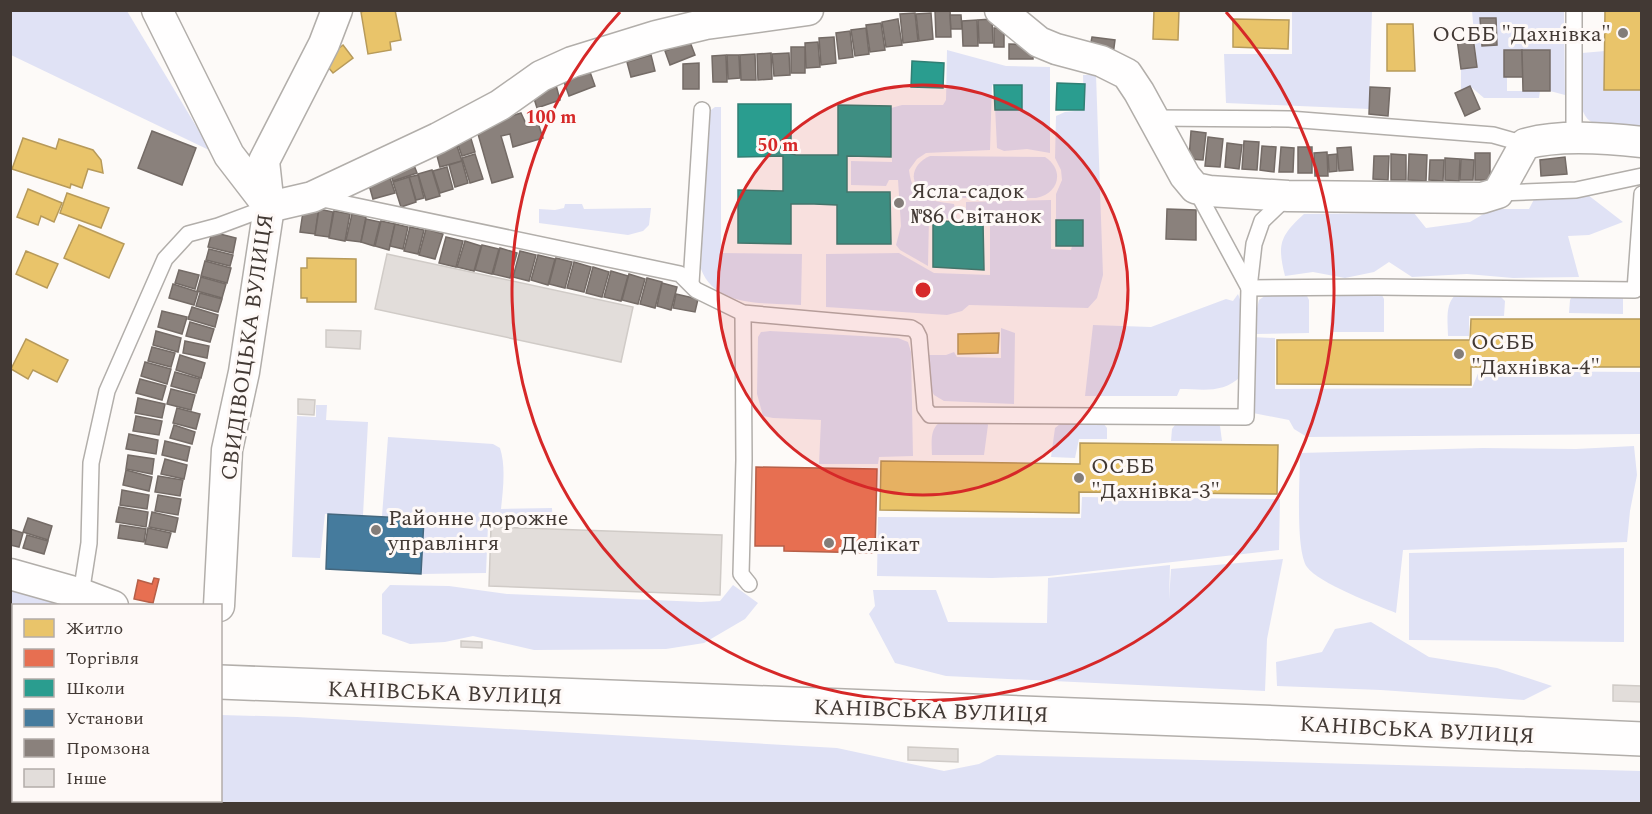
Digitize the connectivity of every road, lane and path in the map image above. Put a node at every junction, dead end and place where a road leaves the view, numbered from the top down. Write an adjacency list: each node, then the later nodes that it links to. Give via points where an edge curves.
1 (157, 10): 17 (street, СВИДІВОЦЬКА ВУЛИЦЯ, via 229,155)
2 (337, 10): 17 (street, via 324,44 264,161)
3 (808, 10): 16 (street, via 706,24 572,62 541,76 500,105 438,138)
4 (1000, 10): 7 (street, via 1039,42 1101,61 1127,74)
5 (1574, 10): 8 (lane)
6 (702, 110): 18 (lane)
7 (1153, 118): 10 (lane, via 1289,118 1493,135); 12 (street)
8 (1574, 139): 9 (street); 10 (street)
9 (1641, 142)
10 (1525, 144): 13 (street)
11 (1641, 176): 13 (lane, via 1576,190)
12 (1195, 188): 15 (street); 19 (lane)
13 (1498, 193): 15 (street, via 1482,198)
14 (1641, 194): 19 (lane, via 1635,290)
15 (1288, 196): 19 (lane, via 1262,221 1254,244)
16 (312, 197): 17 (street); 18 (lane, via 680,274)
17 (269, 207): 23 (lane, via 188,234 165,259 142,306 107,391 91,463 89,543); 25 (street, СВИДІВОЦЬКА ВУЛИЦЯ, via 244,372 227,450)
18 (691, 283): 20 (lane, via 696,290)
19 (1249, 288): 20 (lane, via 1246,417 934,416 925,408 916,331)
20 (743, 313): 22 (lane, via 741,574)
21 (10, 574): 23 (street)
22 (749, 584)
23 (81, 594): 24 (street)
24 (108, 604)
25 (219, 604)
26 (222, 682): 27 (main road, КАНІВСЬКА ВУЛИЦЯ)
27 (1641, 739)

